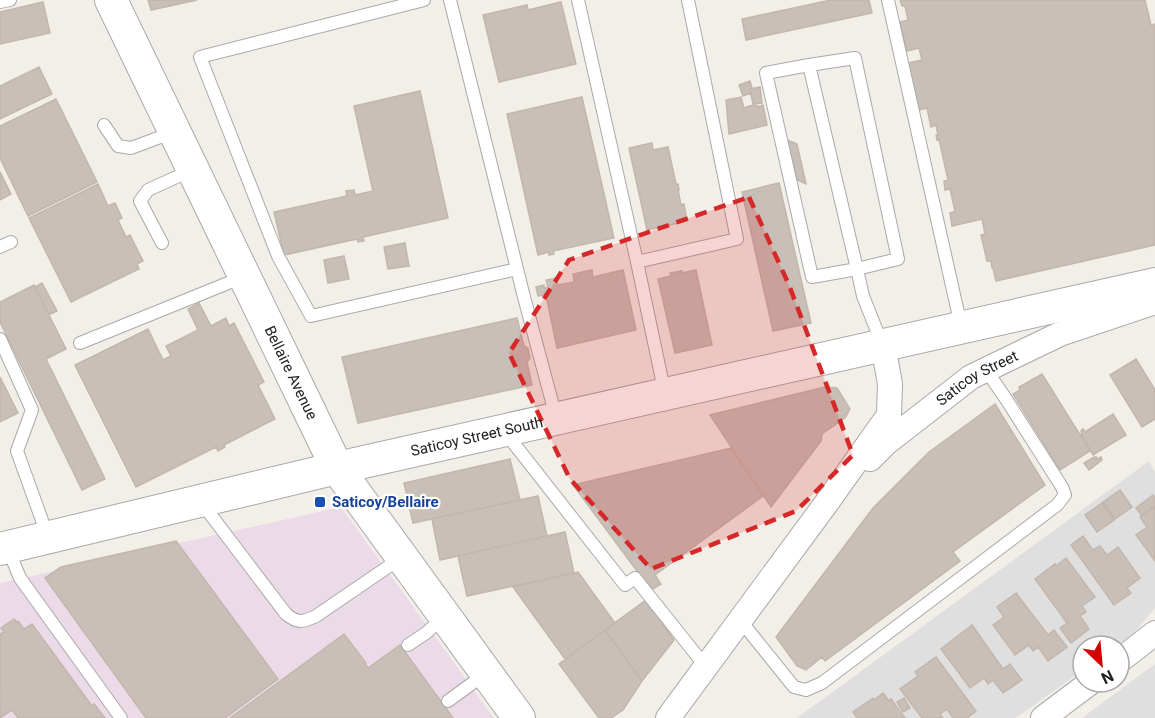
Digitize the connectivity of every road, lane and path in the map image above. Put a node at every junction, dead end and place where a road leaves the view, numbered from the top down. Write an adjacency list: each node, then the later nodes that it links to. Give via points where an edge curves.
1 (10, 0): 8 (lane)
2 (111, 0): 11 (street, Bellaire Avenue)
3 (424, 0): 15 (lane, via 200,57 278,256 311,316)
4 (450, 0): 15 (lane)
5 (578, 0): 14 (lane)
6 (688, 0): 14 (lane, via 736,240)
7 (888, 0): 20 (lane)
8 (0, 2)
9 (808, 65): 16 (lane); 16 (lane, via 855,58 898,259); 16 (lane, via 766,73 809,266 812,277)
10 (104, 125): 11 (lane, via 118,146 131,148)
11 (175, 132): 12 (street, Bellaire Avenue)
12 (193, 170): 13 (lane, via 148,189 140,201); 17 (street, Bellaire Avenue)
13 (162, 243)
14 (637, 262): 25 (lane)
15 (517, 269): 26 (lane)
16 (857, 269): 23 (lane)
17 (245, 277): 22 (lane); 28 (street, Bellaire Avenue)
18 (1155, 284): 20 (street)
19 (1155, 302): 24 (street, Saticoy Street, via 1060,334)
20 (958, 328): 23 (street, Saticoy Street South)
21 (0, 339): 31 (lane, via 32,410 17,452)
22 (80, 343)
23 (883, 345): 25 (street, Saticoy Street South); 30 (street, Saticoy Street, via 890,384 889,415)
24 (986, 370): 30 (street, Saticoy Street, via 971,377 886,443); 35 (lane, via 1062,487 1065,495 1057,505 822,683 806,690 794,687)
25 (664, 394): 26 (street, Saticoy Street South)
26 (557, 418): 27 (street, Saticoy Street South)
27 (503, 430): 28 (street, Saticoy Street South); 39 (lane, via 625,585 635,578)
28 (337, 468): 29 (street, Saticoy Street South); 33 (street, Bellaire Avenue)
29 (200, 501): 31 (street, Saticoy Street South); 33 (lane, via 294,620 316,616)
30 (828, 501): 35 (street, Saticoy Street)
31 (48, 538): 32 (street, Saticoy Street South)
32 (4, 548): 43 (lane, via 20,578)
33 (402, 557): 34 (street, Bellaire Avenue)
34 (445, 616): 37 (lane); 40 (street, Bellaire Avenue)
35 (740, 620): 39 (street, Saticoy Street)
36 (1155, 633): 38 (street)
37 (408, 645)
38 (1131, 652)
39 (706, 667): 45 (street, Saticoy Street)
40 (486, 673): 42 (lane); 44 (street, Bellaire Avenue)
41 (1075, 694): 46 (street)
42 (448, 701)
43 (121, 718)
44 (519, 718)
45 (668, 718)
46 (1043, 718)

